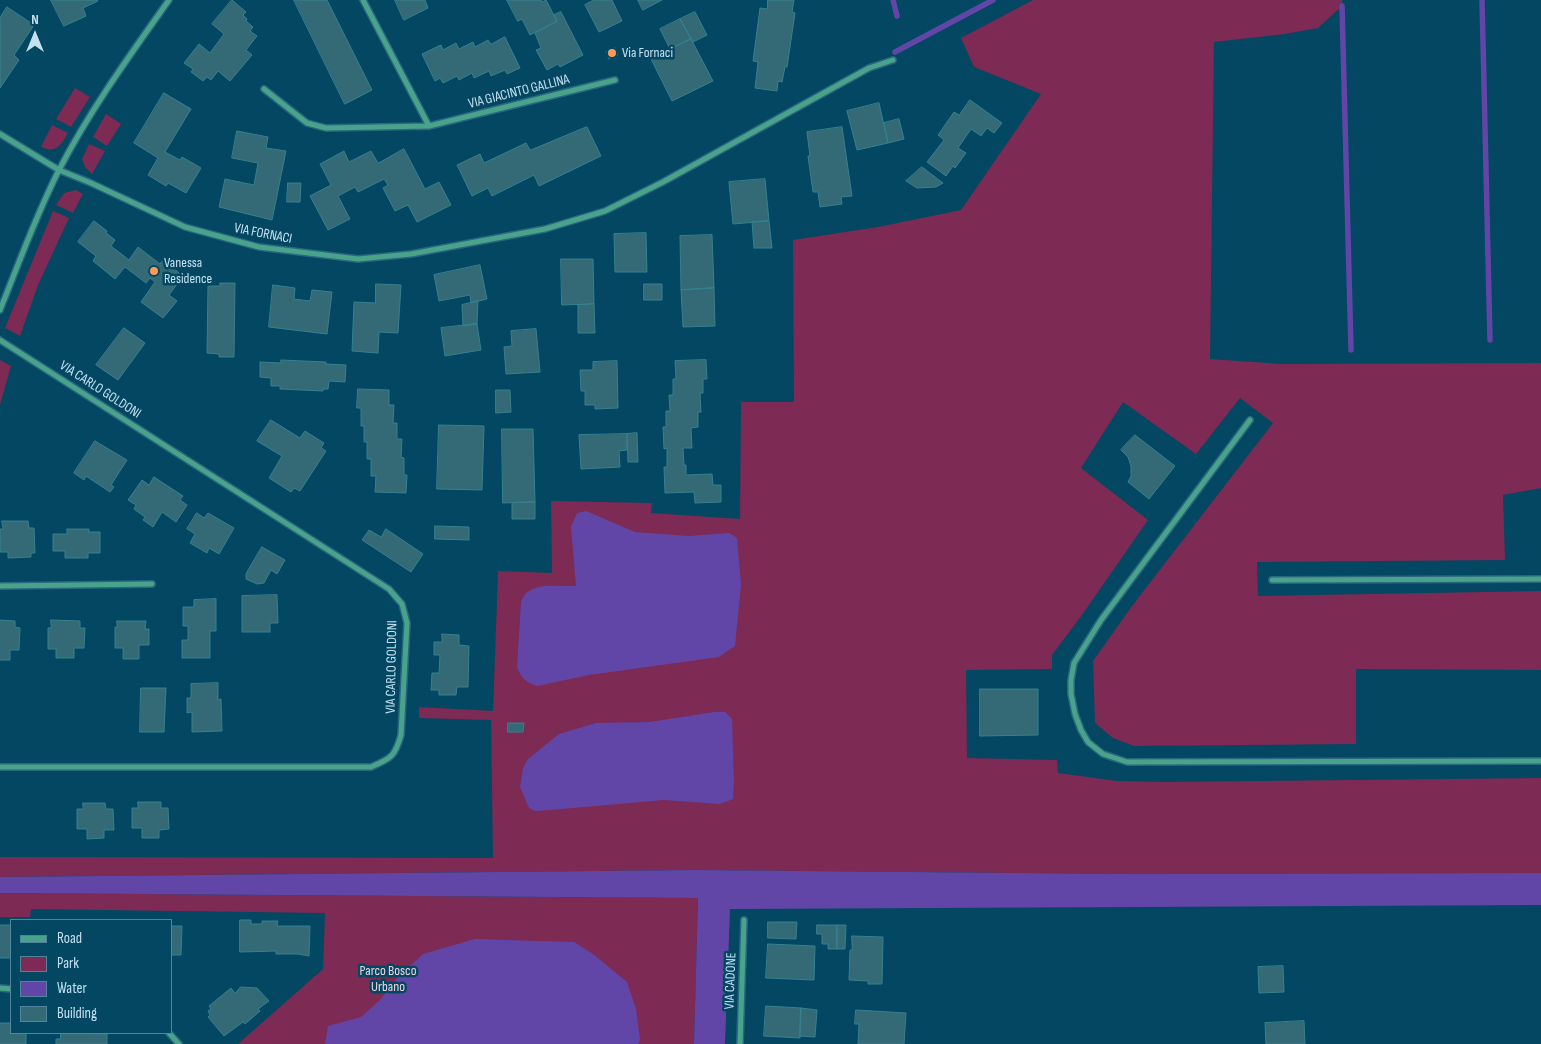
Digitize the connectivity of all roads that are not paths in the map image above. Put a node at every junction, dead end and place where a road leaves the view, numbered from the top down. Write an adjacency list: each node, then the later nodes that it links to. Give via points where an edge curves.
1 (169, 0): 8 (street, via 95,108)
2 (363, 0): 6 (street)
3 (893, 60): 8 (street, VIA FORNACI, via 869,68 663,182 605,210 546,229 411,254 358,259 259,247 185,227)
4 (614, 80): 6 (street, VIA GIACINTO GALLINA)
5 (264, 89): 6 (street, VIA GIACINTO GALLINA, via 307,122 326,128)
6 (429, 126)
7 (0, 134): 8 (street, VIA FORNACI)
8 (59, 170): 9 (street, via 31,230)
9 (0, 310)
10 (0, 340): 17 (street, VIA CARLO GOLDONI, via 388,589 402,604 407,623 401,735 396,751 386,761 371,767)
11 (1250, 420): 16 (street, via 1101,620 1074,663 1071,680 1075,714 1088,742 1103,754 1127,762)
12 (1541, 579): 13 (street)
13 (1272, 580)
14 (152, 584): 15 (street)
15 (0, 586)
16 (1541, 761)
17 (0, 767)
18 (744, 920): 21 (street, VIA CADONE)
19 (171, 1034): 20 (street)
20 (179, 1044)
21 (740, 1044)

